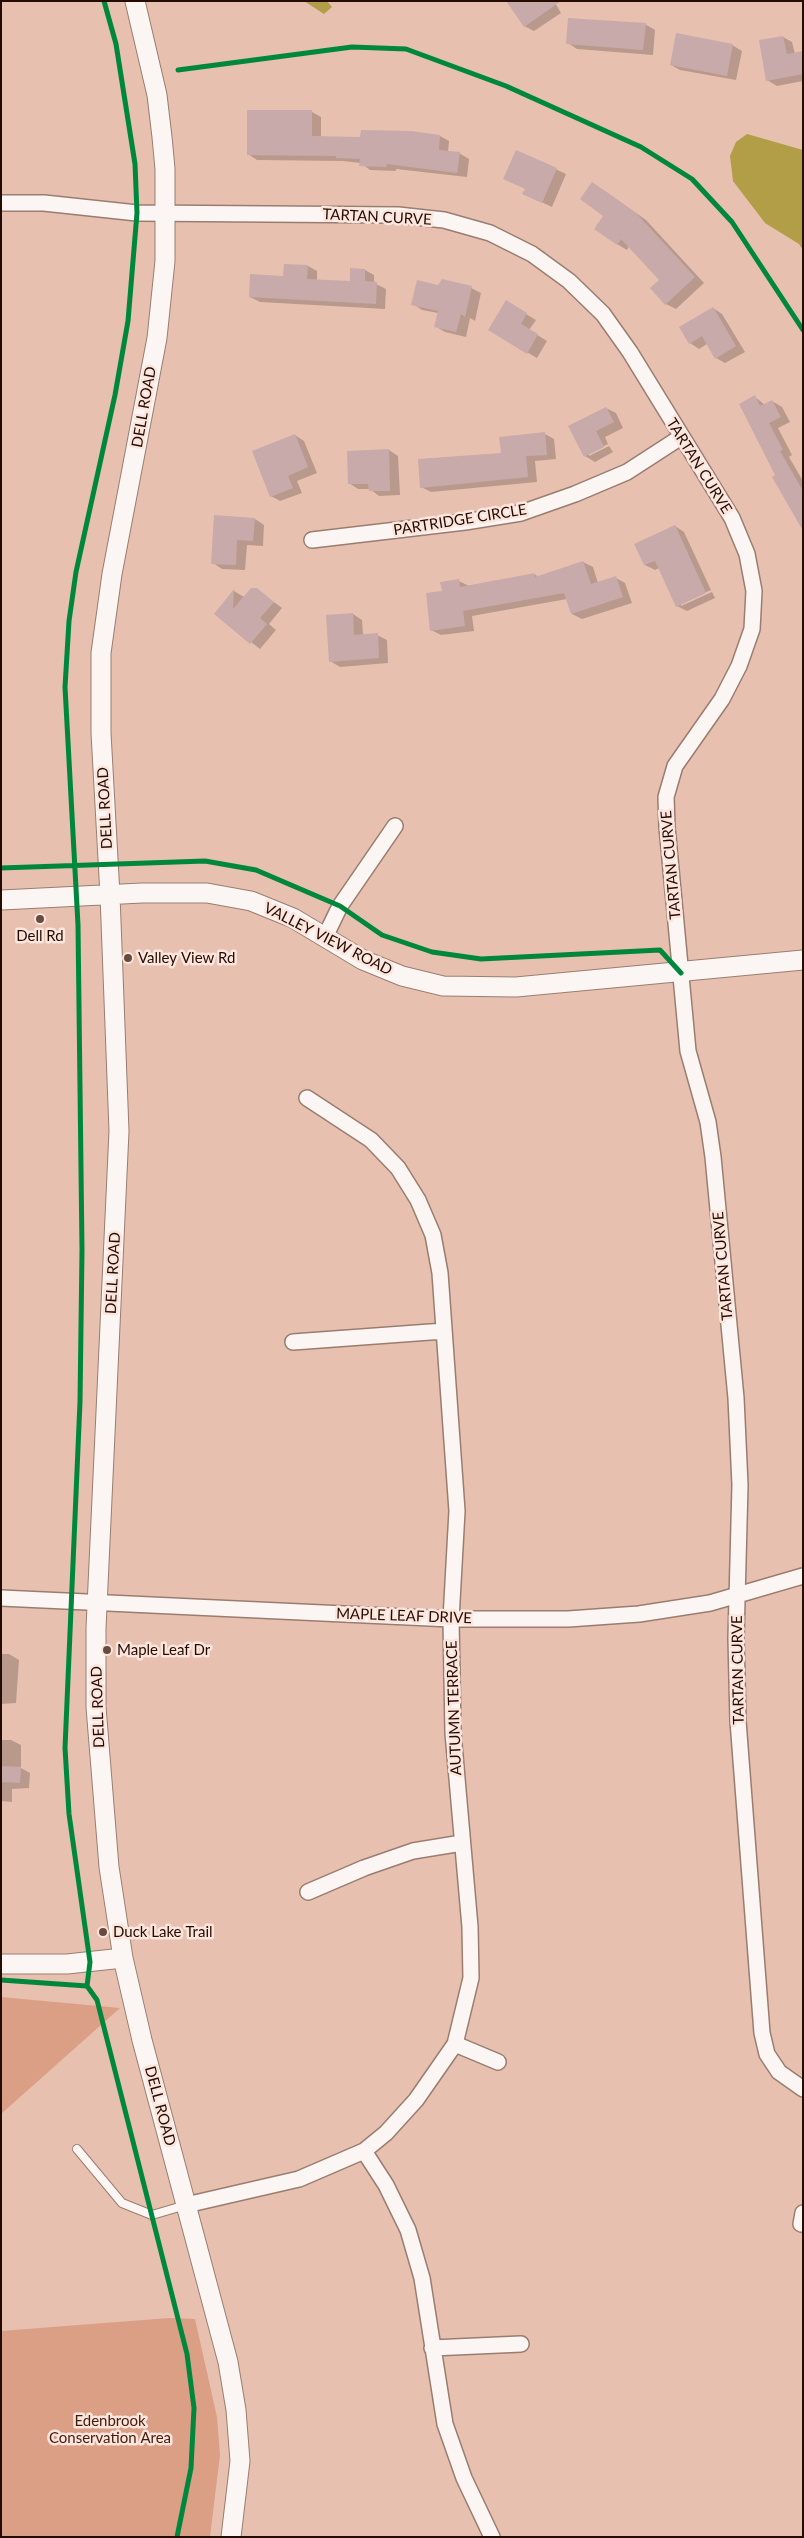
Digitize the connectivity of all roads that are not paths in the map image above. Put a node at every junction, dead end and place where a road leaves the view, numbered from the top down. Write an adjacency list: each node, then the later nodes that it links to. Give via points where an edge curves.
1 (134, 1): 3 (street, DELL ROAD, via 142,24 156,95 166,169)
2 (1, 203): 3 (street, TARTAN CURVE, via 44,202 137,213)
3 (166, 212): 4 (street, TARTAN CURVE, via 398,214 444,220 490,233 532,254 569,281 603,314); 7 (street, DELL ROAD, via 157,338 112,574 101,653 101,733)
4 (681, 437): 5 (street, PARTRIDGE CIRCLE, via 627,472 521,512); 11 (street, TARTAN CURVE, via 732,518 747,554 754,591 752,629 739,666 722,699 675,766 666,796)
5 (312, 540)
6 (395, 826): 9 (street, via 340,906)
7 (110, 895): 8 (street, VALLEY VIEW ROAD); 9 (street, VALLEY VIEW ROAD, via 207,893 251,901 293,918); 18 (street, DELL ROAD, via 119,1131)
8 (1, 900)
9 (325, 937): 11 (street, VALLEY VIEW ROAD, via 363,960 402,976 443,986 516,987)
10 (803, 960): 11 (street, VALLEY VIEW ROAD)
11 (681, 973): 16 (street, TARTAN CURVE, via 688,1051 712,1148 734,1379 740,1484)
12 (307, 1098): 13 (street, AUTUMN TERRACE, via 371,1140 398,1168 418,1200 433,1236 440,1273)
13 (444, 1331): 14 (street); 19 (street, AUTUMN TERRACE, via 457,1510)
14 (293, 1342)
15 (803, 1576): 16 (street, MAPLE LEAF DRIVE)
16 (737, 1594): 19 (street, MAPLE LEAF DRIVE, via 710,1603 638,1614 568,1619); 26 (street, TARTAN CURVE, via 738,1720 762,2033 767,2054 779,2072)
17 (1, 1598): 18 (street, MAPLE LEAF DRIVE)
18 (98, 1603): 19 (street, MAPLE LEAF DRIVE); 22 (street, DELL ROAD, via 96,1707 109,1867)
19 (451, 1619): 20 (street, AUTUMN TERRACE, via 452,1733)
20 (462, 1843): 21 (street, via 413,1851); 24 (street, AUTUMN TERRACE, via 470,1927 470,1978)
21 (308, 1892)
22 (123, 1958): 23 (street, via 67,1964); 29 (street, DELL ROAD)
23 (1, 1964)
24 (455, 2044): 25 (street); 28 (street, AUTUMN TERRACE, via 416,2100)
25 (498, 2062)
26 (803, 2089)
27 (77, 2149): 29 (lane, via 122,2203 152,2215)
28 (364, 2151): 29 (street, AUTUMN TERRACE, via 299,2179); 31 (street, via 386,2185 408,2230 422,2278)
29 (186, 2205): 32 (street, DELL ROAD, via 228,2362 236,2410 240,2460)
30 (521, 2344): 31 (street)
31 (432, 2348): 33 (street, via 445,2424 464,2478)
32 (231, 2537)
33 (492, 2537)

